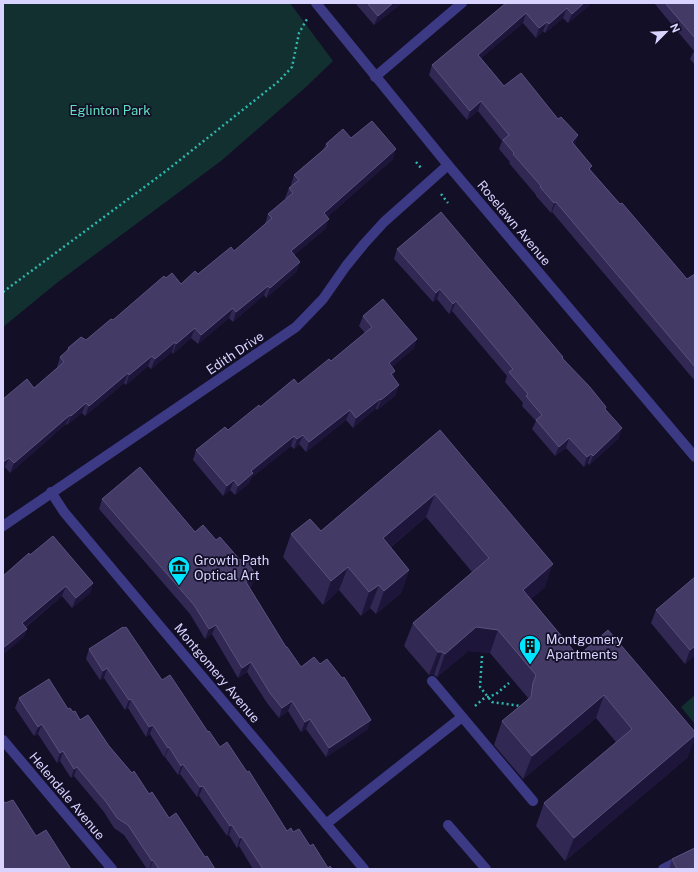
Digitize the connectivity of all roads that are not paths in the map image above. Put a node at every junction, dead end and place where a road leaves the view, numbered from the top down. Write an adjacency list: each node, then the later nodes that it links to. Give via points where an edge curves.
1 (316, 3): 3 (street, Roselawn Avenue)
2 (462, 3): 3 (street)
3 (375, 77): 4 (street, Roselawn Avenue)
4 (448, 165): 5 (street, Roselawn Avenue); 6 (street, Edith Drive, via 384,222 346,266 323,299 296,327)
5 (695, 457)
6 (51, 492): 7 (street, Edith Drive); 12 (street, Montgomery Avenue, via 64,512)
7 (3, 526)
8 (432, 681): 9 (street)
9 (462, 717): 11 (street); 12 (street)
10 (3, 740): 15 (street, Helendale Avenue)
11 (533, 802)
12 (326, 824): 16 (street, Montgomery Avenue)
13 (448, 825): 17 (street)
14 (695, 853): 18 (street)
15 (112, 869)
16 (364, 869)
17 (486, 869)
18 (663, 869)

